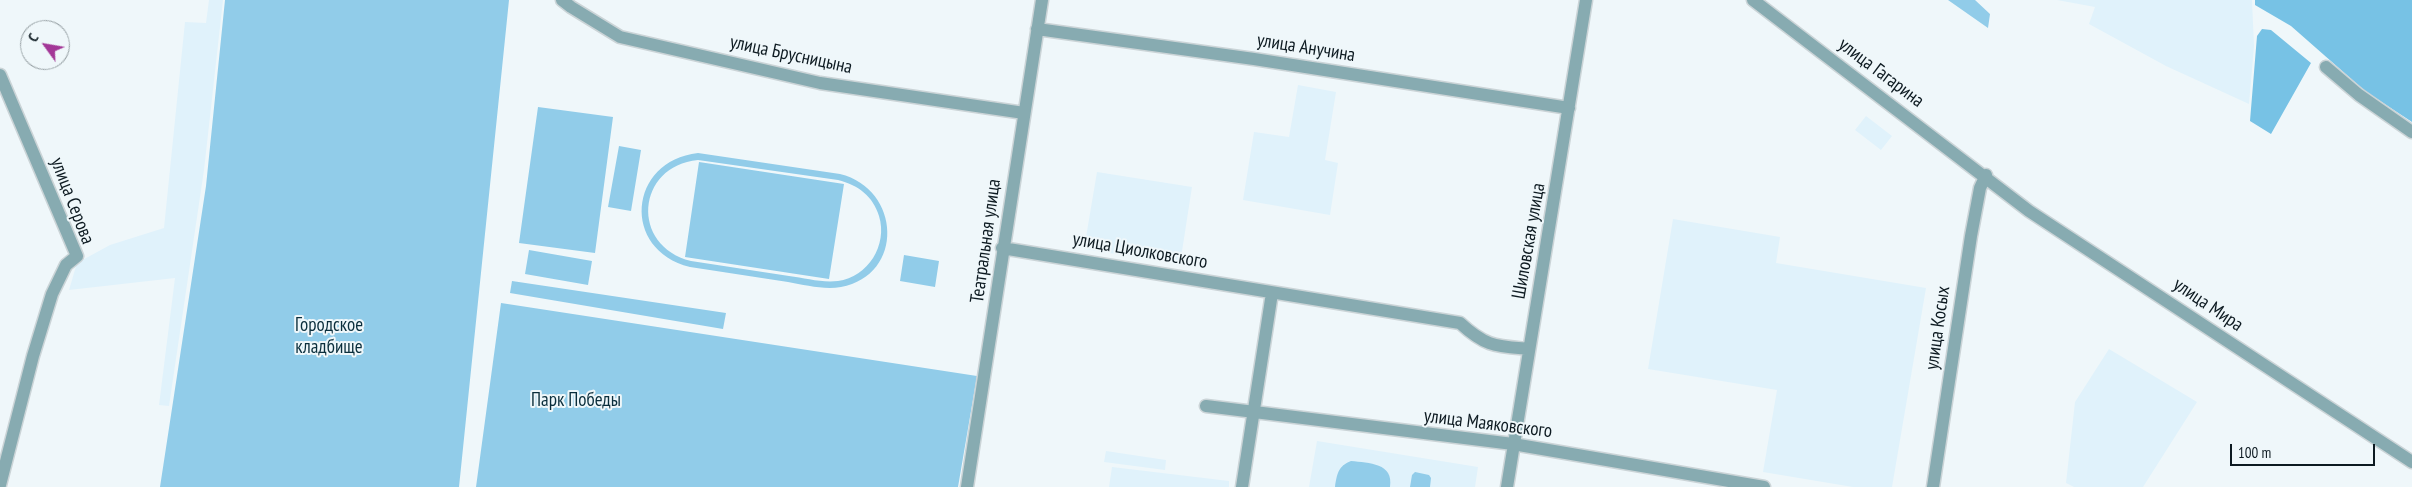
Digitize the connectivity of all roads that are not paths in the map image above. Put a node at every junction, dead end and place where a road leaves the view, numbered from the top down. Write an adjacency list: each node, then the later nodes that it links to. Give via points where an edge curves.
1 (562, 0): 9 (street, улица Брусницына, via 620,37 820,83)
2 (1042, 0): 5 (street, Театральная улица)
3 (1586, 0): 8 (street, Шиловская улица)
4 (1753, 0): 11 (street, улица Гагарина)
5 (1037, 30): 8 (street, улица Анучина, via 1254,59); 9 (street, Театральная улица)
6 (2326, 67): 10 (street)
7 (0, 75): 19 (street, улица Серова, via 77,256 66,265 52,294)
8 (1569, 108): 14 (street, Шиловская улица)
9 (1024, 113): 12 (street, Театральная улица)
10 (2412, 132)
11 (1986, 175): 18 (street, улица Мира, via 2030,211); 24 (street, улица Косых, via 1980,188 1971,236)
12 (1002, 248): 13 (street, улица Циолковского); 20 (street, Театральная улица)
13 (1272, 293): 14 (street, улица Циолковского, via 1460,323 1476,338 1493,346); 16 (street)
14 (1530, 349): 17 (street, Шиловская улица)
15 (1206, 406): 16 (street, улица Маяковского)
16 (1253, 414): 17 (street, улица Маяковского); 21 (street)
17 (1513, 444): 22 (street, Шиловская улица); 23 (street, улица Маяковского)
18 (2412, 462)
19 (0, 484)
20 (967, 487)
21 (1242, 487)
22 (1507, 487)
23 (1764, 487)
24 (1933, 487)

